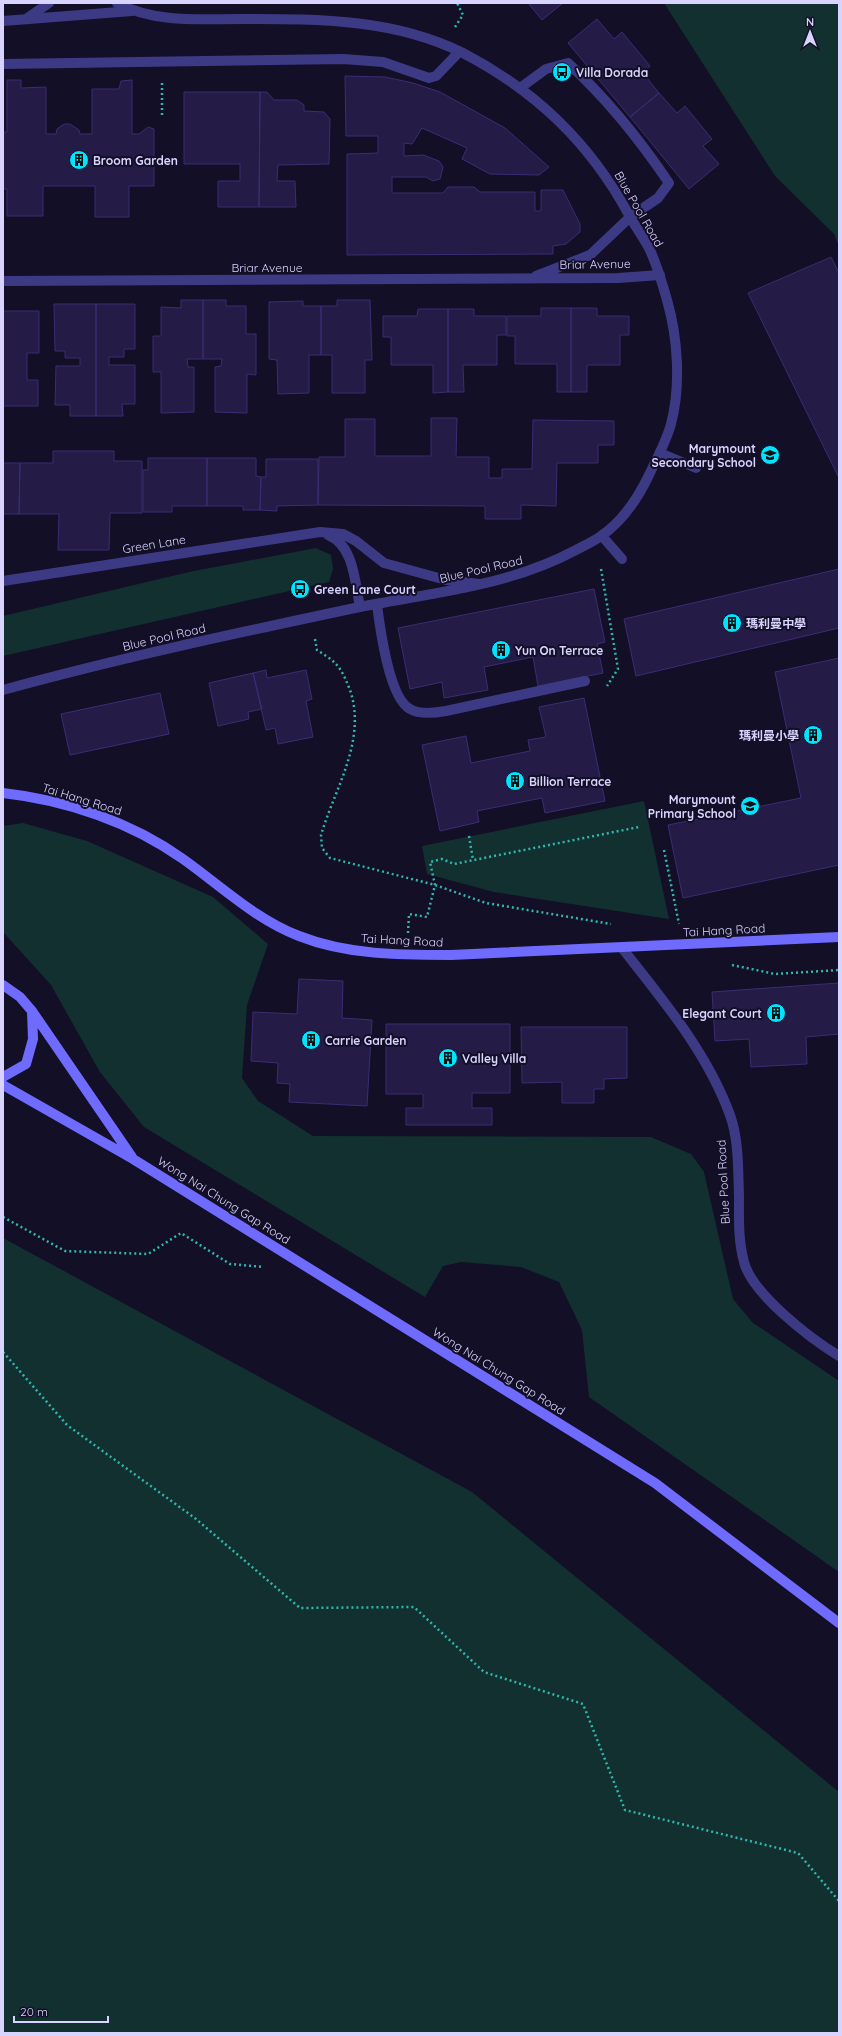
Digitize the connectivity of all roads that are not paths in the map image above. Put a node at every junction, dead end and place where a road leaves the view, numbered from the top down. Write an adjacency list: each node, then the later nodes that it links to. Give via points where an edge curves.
1 (49, 3): 4 (street)
2 (117, 3): 3 (street, Blue Pool Road)
3 (132, 11): 4 (street); 6 (street, Blue Pool Road, via 182,19 331,19 405,31)
4 (26, 19): 5 (street)
5 (3, 21)
6 (459, 52): 7 (street, via 436,76 429,78 383,62 343,59); 8 (street, Blue Pool Road)
7 (3, 64)
8 (520, 88): 9 (street, Blue Pool Road, via 542,105 592,157); 9 (street, Briar Avenue, via 546,69 568,63 594,87 657,164 669,183 658,198)
9 (630, 217): 10 (street, Blue Pool Road, via 647,245); 11 (street, Briar Avenue, via 590,255)
10 (660, 275): 11 (street, Briar Avenue, via 618,278); 13 (street, Blue Pool Road, via 670,308 676,359 674,407)
11 (531, 278): 12 (street, Briar Avenue)
12 (3, 282)
13 (660, 454): 14 (street); 16 (street, Blue Pool Road, via 644,487 627,512)
14 (696, 468)
15 (308, 533): 18 (street, Green Lane); 19 (street, Green Lane, via 343,534 384,563 446,580); 21 (street, Green Lane, via 329,535 343,544)
16 (602, 536): 17 (street); 19 (street, Blue Pool Road, via 555,561 522,574)
17 (622, 559)
18 (3, 581)
19 (481, 584): 20 (street, Blue Pool Road)
20 (377, 605): 21 (street, Blue Pool Road); 22 (street, via 392,681 402,703 410,709 428,713 446,711)
21 (360, 607): 23 (street, Blue Pool Road, via 153,653)
22 (585, 681)
23 (3, 690)
24 (3, 793): 26 (main road, Tai Hang Road, via 52,802 95,814 128,827 184,859 262,918 320,944 404,955)
25 (839, 936): 26 (main road, Tai Hang Road)
26 (622, 948): 32 (street, Blue Pool Road, via 686,1030 710,1071 730,1116 736,1146 739,1238 744,1264 752,1281 772,1303 820,1344)
27 (3, 985): 28 (main road, Wong Nai Chung Gap Road, via 20,997)
28 (32, 1011): 29 (main road, via 33,1039 26,1064); 31 (main road, Wong Nai Chung Gap Road)
29 (3, 1078)
30 (3, 1085): 31 (main road, Wong Nai Chung Gap Road)
31 (133, 1159): 33 (main road, Wong Nai Chung Gap Road, via 655,1483)
32 (839, 1356)
33 (839, 1623)

